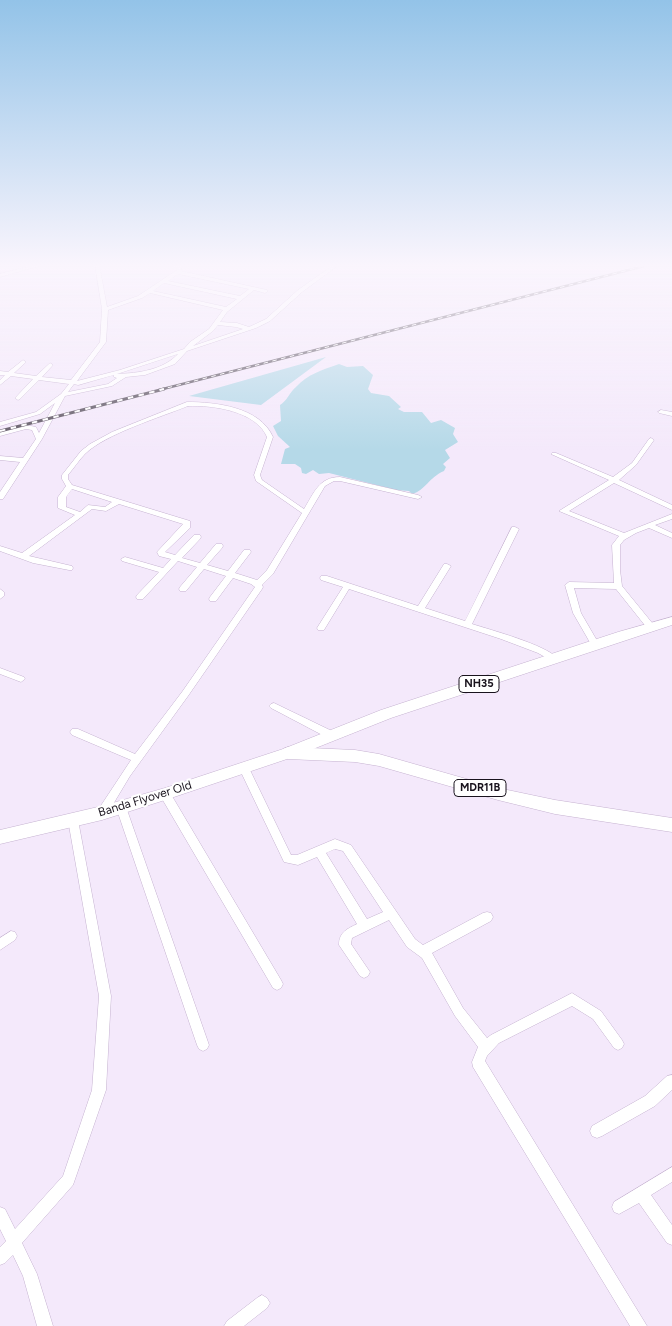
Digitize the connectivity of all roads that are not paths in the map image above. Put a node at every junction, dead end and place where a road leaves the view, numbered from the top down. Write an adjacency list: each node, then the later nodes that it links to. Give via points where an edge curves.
1 (104, 326): 15 (street, via 103,342)
2 (214, 326): 6 (street)
3 (240, 326): 5 (street)
4 (256, 326): 5 (street)
5 (249, 329): 6 (street)
6 (184, 351): 11 (street); 12 (street, via 164,368)
7 (23, 362): 10 (street)
8 (50, 365): 13 (street)
9 (0, 373): 10 (street)
10 (9, 375): 13 (street); 14 (street)
11 (108, 375): 12 (street); 15 (street)
12 (124, 376): 16 (street, via 110,385)
13 (37, 378): 15 (street); 17 (street)
14 (0, 383)
15 (73, 383): 16 (street)
16 (63, 395): 20 (street, via 38,413); 22 (street)
17 (18, 398)
18 (661, 412): 19 (street)
19 (672, 414)
20 (0, 424)
21 (0, 434): 22 (street, via 28,427 34,428)
22 (39, 438): 26 (street)
23 (651, 440): 27 (street, via 634,464)
24 (554, 454): 27 (street)
25 (0, 458): 26 (street)
26 (25, 460): 29 (street)
27 (614, 480): 32 (street); 38 (street, via 563,512)
28 (70, 486): 31 (street); 33 (street, via 65,475 92,445 114,433 191,404 240,412 265,425 270,438 257,475 259,481); 34 (street, via 62,497 62,508)
29 (1, 494)
30 (418, 497): 33 (street, via 333,478 322,485)
31 (117, 502): 34 (street, via 106,509 92,507); 45 (street, via 187,523 162,552)
32 (672, 508)
33 (306, 513): 53 (street, via 270,572)
34 (81, 516): 44 (street)
35 (672, 516): 36 (street)
36 (650, 525): 38 (street); 39 (street)
37 (515, 529): 61 (street)
38 (625, 536): 55 (street, via 616,546)
39 (672, 536)
40 (197, 537): 45 (street)
41 (219, 546): 47 (street)
42 (0, 548): 44 (street)
43 (247, 552): 51 (street)
44 (24, 556): 49 (street)
45 (176, 558): 47 (street); 50 (street)
46 (125, 559): 50 (street)
47 (202, 566): 51 (street); 56 (street)
48 (447, 566): 59 (street)
49 (69, 568)
50 (165, 571): 57 (street)
51 (230, 575): 53 (street); 58 (street)
52 (324, 578): 54 (street)
53 (258, 584): 72 (street, via 258,591)
54 (347, 586): 59 (street); 63 (street)
55 (618, 586): 62 (street); 64 (street, via 569,585 577,613)
56 (183, 589)
57 (140, 597)
58 (213, 599)
59 (420, 610): 61 (street)
60 (672, 621): 62 (main road, NH35)
61 (467, 626): 65 (street)
62 (650, 626): 64 (main road, NH35)
63 (320, 628)
64 (595, 644): 65 (main road, NH35)
65 (553, 658): 70 (main road, NH35)
66 (0, 671): 67 (street)
67 (21, 679)
68 (274, 706): 70 (street)
69 (75, 732): 72 (street)
70 (331, 735): 71 (main road, NH35)
71 (288, 753): 73 (main road, Banda Flyover Old / NH35); 78 (main road, MDR11B, via 379,760 555,807)
72 (137, 759): 76 (street)
73 (244, 768): 74 (main road, Banda Flyover Old / NH35); 80 (street, via 288,859 295,861)
74 (165, 794): 75 (main road, Banda Flyover Old / NH35); 88 (street)
75 (121, 807): 76 (main road, Banda Flyover Old / NH35); 90 (street)
76 (102, 813): 77 (main road, Banda Flyover Old / NH35)
77 (73, 820): 79 (main road, Banda Flyover Old / NH35); 99 (street, via 105,996 99,1090 68,1180)
78 (672, 825)
79 (0, 837)
80 (319, 851): 81 (street, via 335,844 347,848); 83 (street)
81 (392, 913): 83 (street); 86 (street, via 411,943)
82 (487, 918): 86 (street)
83 (364, 925): 87 (street, via 344,940)
84 (11, 936): 85 (street)
85 (0, 945)
86 (424, 951): 91 (street, via 460,1012)
87 (364, 972)
88 (277, 984)
89 (618, 1044): 91 (street, via 597,1015 572,1000 495,1040)
90 (203, 1045)
91 (487, 1048): 104 (street, via 479,1057 480,1067)
92 (672, 1081): 93 (street, via 650,1101)
93 (597, 1130)
94 (672, 1174): 95 (street)
95 (641, 1193): 96 (street); 98 (street)
96 (619, 1207)
97 (0, 1214): 99 (street)
98 (672, 1238)
99 (14, 1240): 100 (street); 102 (street, via 30,1274)
100 (0, 1258)
101 (262, 1303): 103 (street)
102 (45, 1326)
103 (232, 1326)
104 (639, 1326)

